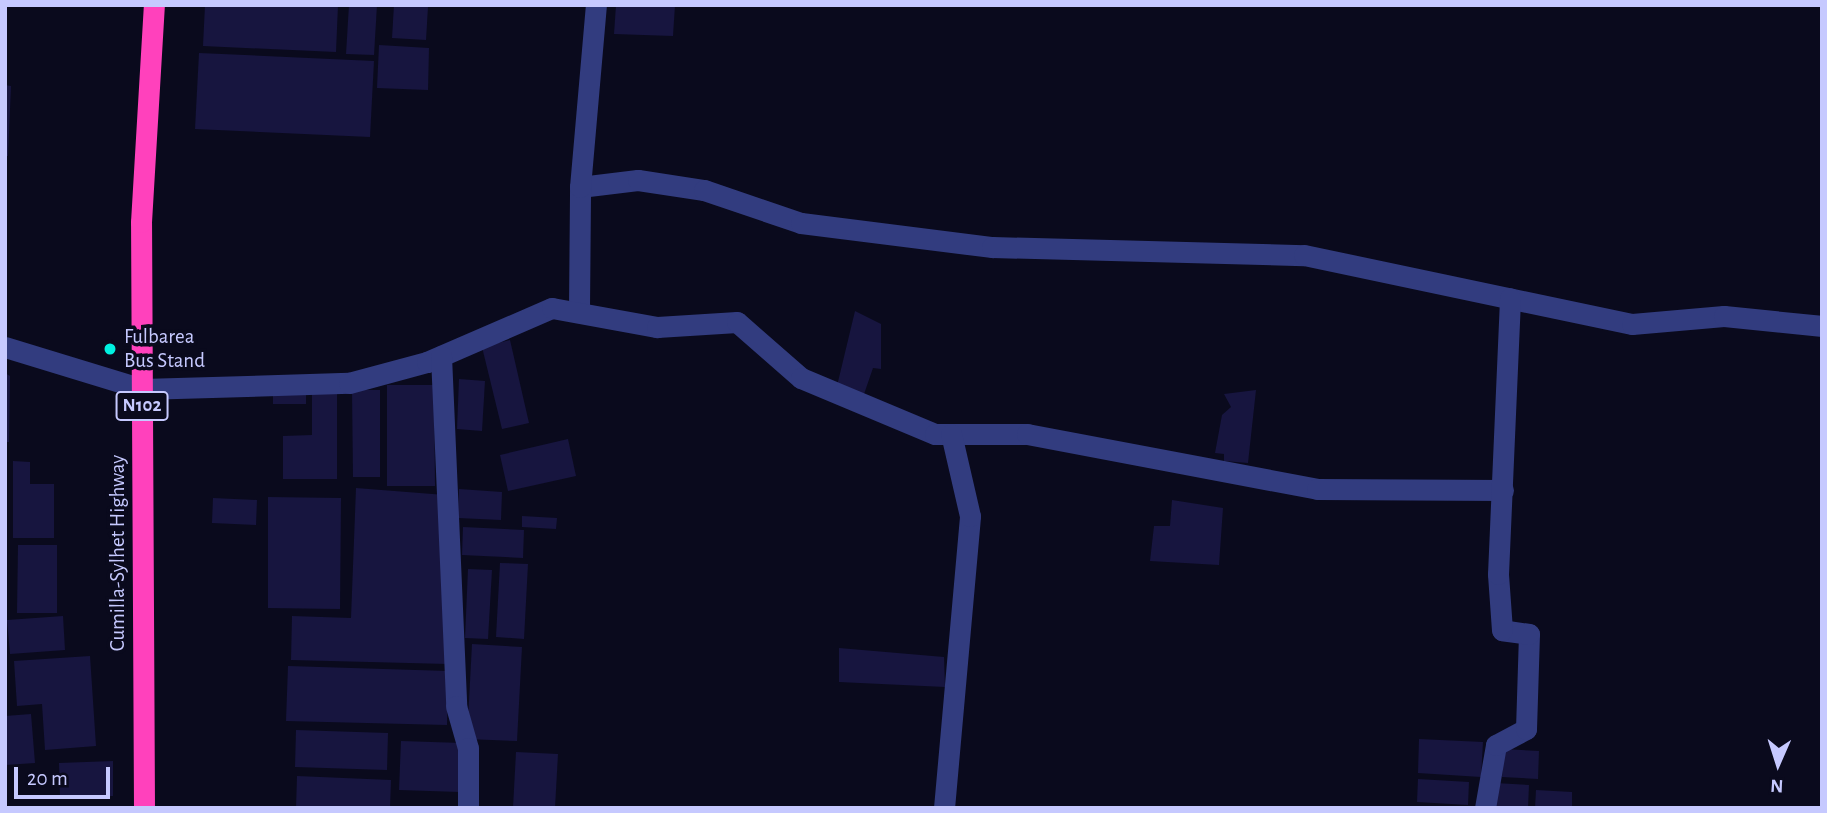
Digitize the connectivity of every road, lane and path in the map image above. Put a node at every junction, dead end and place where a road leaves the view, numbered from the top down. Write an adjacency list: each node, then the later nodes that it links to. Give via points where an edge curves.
1 (154, 5): 9 (highway, Cumilla-Sylhet Highway / N102, via 141,222)
2 (596, 5): 3 (street)
3 (580, 187): 4 (street, via 638,180 704,190 801,223 992,247 1304,255); 5 (street)
4 (1510, 298): 6 (street, via 1632,324 1724,316); 11 (street)
5 (579, 309): 8 (street, via 552,308); 10 (street, via 657,327 737,322 801,377 935,435)
6 (1822, 326)
7 (5, 347): 9 (street)
8 (441, 356): 9 (street, via 349,383); 13 (street, via 456,706 468,748)
9 (142, 388): 12 (highway, Cumilla-Sylhet Highway / N102)
10 (951, 434): 11 (street, via 1027,434 1317,489); 14 (street, via 970,516)
11 (1503, 491): 15 (street, via 1499,608 1502,630 1529,634 1526,729 1496,745)
12 (144, 808)
13 (468, 808)
14 (944, 808)
15 (1485, 808)

